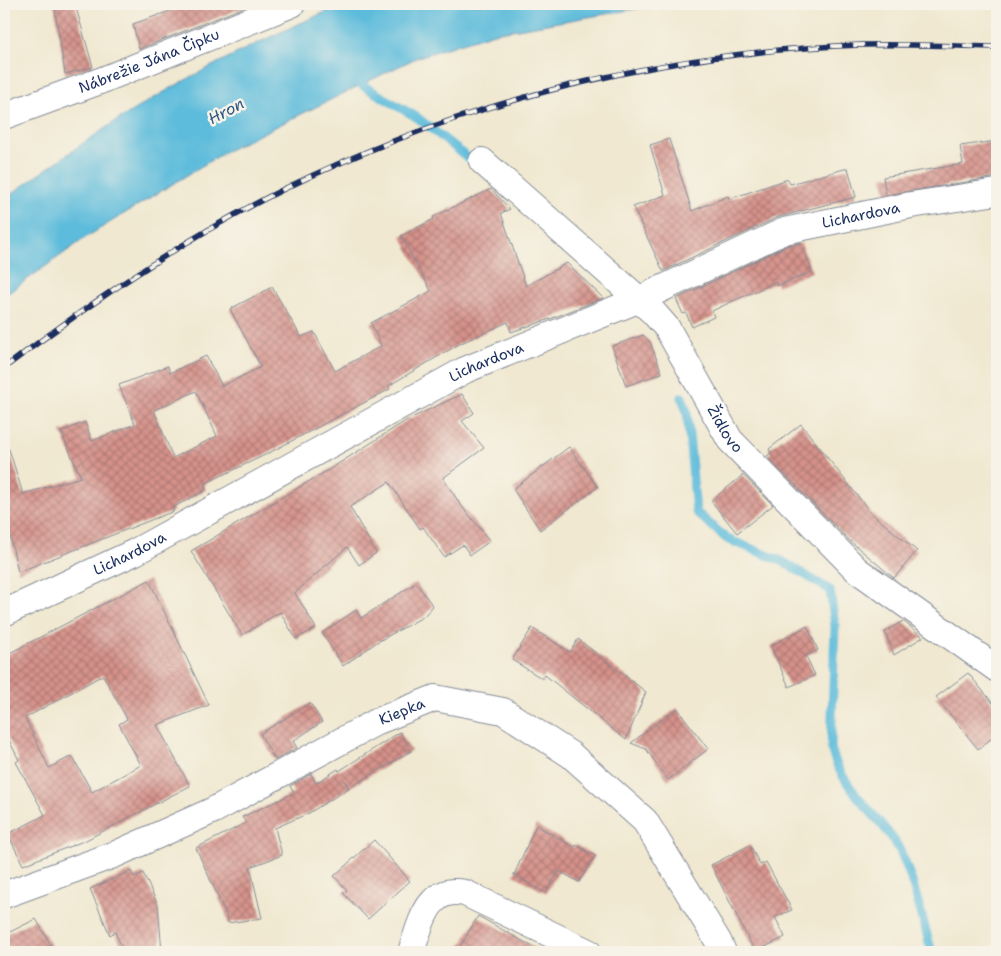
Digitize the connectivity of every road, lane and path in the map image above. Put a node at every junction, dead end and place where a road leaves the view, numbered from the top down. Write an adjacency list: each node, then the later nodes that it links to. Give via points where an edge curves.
1 (292, 4): 2 (street, Nábrežie Jána Čipku)
2 (4, 116)
3 (482, 161): 5 (street, Židlovo)
4 (997, 192): 5 (street, Lichardova, via 911,205 784,231)
5 (640, 299): 6 (street, Lichardova, via 465,370 136,552); 7 (street, Židlovo, via 667,328 730,440 857,570)
6 (4, 613)
7 (997, 669)
8 (4, 895): 11 (street, Kiepka, via 116,854 214,810 378,721 435,698 503,711 571,755 645,820)
9 (411, 952): 10 (street, via 423,917 434,900 452,890 466,893)
10 (588, 952)
11 (723, 952)

